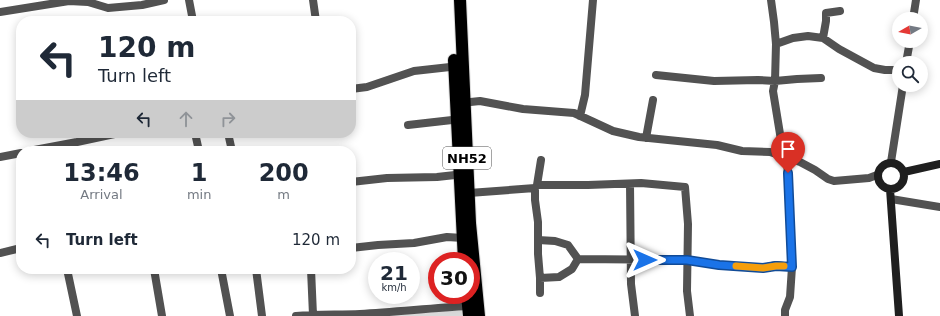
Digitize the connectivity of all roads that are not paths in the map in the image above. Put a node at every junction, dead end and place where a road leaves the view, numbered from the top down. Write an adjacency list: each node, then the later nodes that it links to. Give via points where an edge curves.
1 (164, 0): 9 (street, via 108,8 88,2)
2 (189, 0): 13 (street)
3 (314, 0): 14 (street)
4 (452, 0): 17 (highway, NH52)
5 (460, 0): 17 (highway, NH52)
6 (593, 0): 26 (street, via 585,95)
7 (770, 0): 16 (street)
8 (916, 0): 12 (street)
9 (49, 2): 11 (street)
10 (840, 11): 15 (street, via 826,13)
11 (0, 12)
12 (914, 12)
13 (192, 16)
14 (316, 16)
15 (823, 38): 16 (street, via 808,36); 18 (street, via 874,68)
16 (776, 44): 21 (street)
17 (459, 66): 22 (street, via 414,71); 25 (highway, NH52)
18 (892, 70)
19 (656, 75): 21 (street, via 714,81)
20 (821, 78): 21 (street)
21 (775, 81): 36 (street, via 773,91)
22 (356, 88)
23 (902, 92): 38 (street)
24 (653, 100): 30 (street)
25 (461, 103): 26 (street, via 480,101 523,109 574,113); 27 (highway, NH52)
26 (580, 116): 30 (street, via 613,131)
27 (461, 119): 28 (street); 41 (highway, NH52)
28 (408, 125)
29 (96, 138): 31 (street)
30 (646, 138): 36 (street, via 717,145 742,151 770,152)
31 (77, 142): 32 (street); 33 (street)
32 (56, 146)
33 (78, 146)
34 (16, 154): 35 (street)
35 (0, 157)
36 (784, 157): 42 (street, via 800,162 834,182); 59 (street)
37 (541, 160): 45 (street)
38 (891, 162): 40 (street, via 901,166); 42 (street, via 882,166)
39 (940, 164): 40 (street)
40 (904, 172): 46 (street, via 900,186)
41 (464, 174): 43 (street); 47 (highway, NH52); 50 (highway, NH52)
42 (877, 175): 46 (street, via 881,185)
43 (356, 181)
44 (630, 184): 45 (street); 56 (street); 58 (street, via 685,187)
45 (536, 186): 47 (street); 51 (street)
46 (890, 189): 48 (street)
47 (469, 193): 74 (highway, NH52)
48 (891, 199): 49 (street); 78 (street)
49 (940, 207)
50 (463, 238): 52 (street, via 447,237 414,243); 54 (highway, NH52)
51 (538, 240): 57 (street, via 555,241 568,246); 65 (street)
52 (356, 247)
53 (16, 249): 55 (street)
54 (464, 252)
55 (0, 253)
56 (631, 259): 57 (street); 58 (street); 75 (street)
57 (578, 260): 65 (street, via 572,269 559,277)
58 (687, 260): 59 (street, via 763,268); 76 (street)
59 (792, 267): 77 (street, via 790,298)
60 (68, 274): 69 (street)
61 (155, 274): 70 (street)
62 (222, 274): 71 (street)
63 (257, 274): 72 (street)
64 (311, 274): 68 (street)
65 (540, 278): 66 (street)
66 (540, 293)
67 (468, 306): 68 (street, via 358,314)
68 (313, 314): 73 (street)
69 (77, 316)
70 (162, 316)
71 (230, 316)
72 (262, 316)
73 (296, 316)
74 (479, 316)
75 (635, 316)
76 (690, 316)
77 (785, 316)
78 (899, 316)

